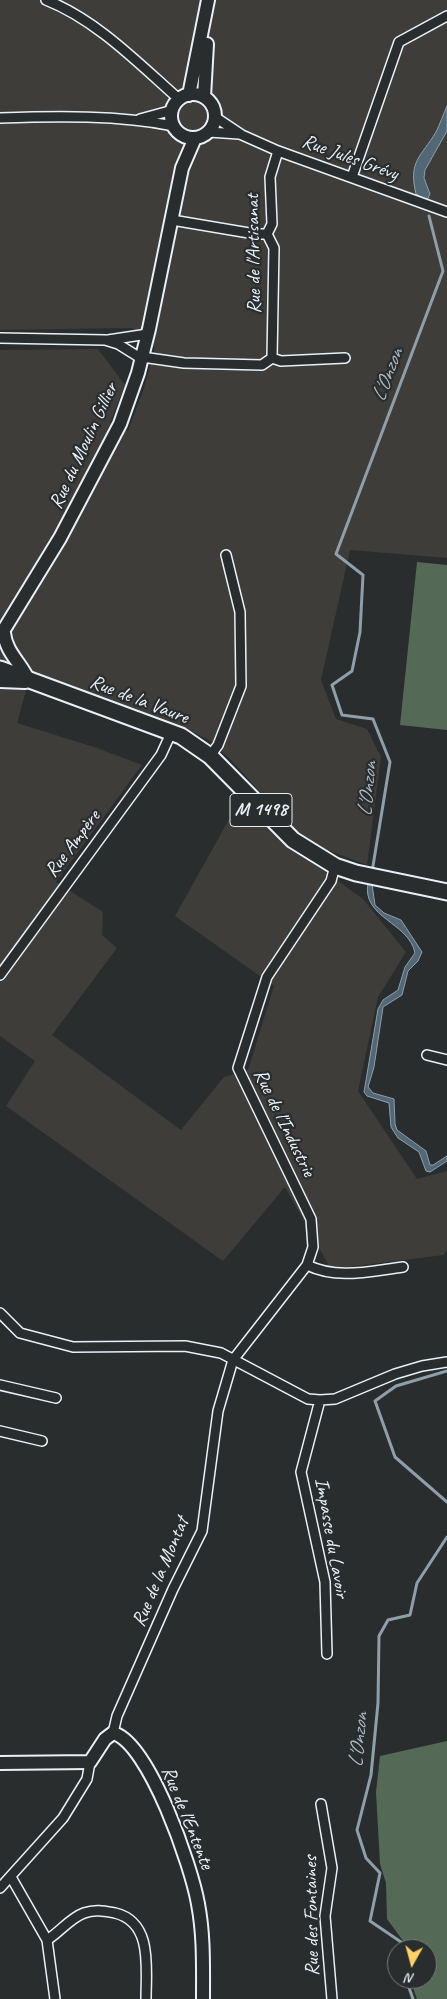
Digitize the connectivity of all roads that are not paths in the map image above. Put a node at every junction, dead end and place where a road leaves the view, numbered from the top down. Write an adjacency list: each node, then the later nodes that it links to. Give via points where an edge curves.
1 (46, 0): 5 (street, via 64,7 104,35)
2 (208, 0): 4 (main road); 5 (main road)
3 (447, 16): 14 (street, via 399,42)
4 (204, 97): 5 (main road); 6 (main road, via 214,109)
5 (181, 102): 8 (street); 9 (main road)
6 (215, 117): 10 (main road); 11 (street)
7 (0, 118): 8 (street)
8 (134, 120): 9 (street)
9 (174, 126): 12 (main road)
10 (209, 132): 11 (street); 12 (main road)
11 (242, 135): 13 (street, Rue Jules Grévy)
12 (189, 137): 16 (main road, Rue du Moulin Gillier)
13 (278, 151): 14 (street, Rue Jules Grévy); 17 (street, Rue de l'Artisanat, via 270,177 272,224)
14 (352, 177): 15 (street, Rue Jules Grévy)
15 (447, 212)
16 (172, 220): 17 (street); 18 (main road, Rue du Moulin Gillier)
17 (267, 234): 22 (street, Rue de l'Artisanat, via 274,248)
18 (148, 334): 20 (street); 21 (main road, Rue du Moulin Gillier)
19 (0, 338): 20 (street)
20 (105, 340): 21 (street)
21 (142, 358): 22 (street, via 184,363 262,365); 25 (main road, Rue du Moulin Gillier, via 120,424 96,474)
22 (272, 358): 23 (street, via 281,361)
23 (345, 358)
24 (226, 555): 30 (street, via 240,612 241,686 218,745)
25 (2, 634): 28 (main road, via 8,651)
26 (0, 669): 28 (main road, M 1498)
27 (0, 681): 28 (main road, Rue de la Vaure)
28 (33, 681): 29 (main road, Rue de la Vaure / M 1498)
29 (172, 731): 30 (main road, Rue de la Vaure / M 1498); 33 (street, Rue Ampère, via 161,755)
30 (210, 756): 31 (main road, Rue de la Vaure / M 1498, via 293,840)
31 (335, 866): 32 (main road, Rue de la Vaure / M 1498); 36 (street, Rue de l'Industrie, via 331,881 267,977 238,1068 311,1219 313,1247)
32 (447, 892)
33 (0, 976)
34 (428, 1055): 35 (street)
35 (447, 1060)
36 (307, 1265): 37 (street, via 321,1272 339,1275); 41 (street, Rue de l'Industrie)
37 (403, 1267)
38 (0, 1313): 39 (street)
39 (13, 1326): 40 (street); 41 (street, via 20,1333 73,1347 185,1346 221,1353)
40 (0, 1327)
41 (233, 1360): 45 (street, via 308,1399); 49 (street, Rue de la Montat, via 218,1411 202,1531 129,1688)
42 (447, 1362): 45 (street, via 394,1374 336,1399)
43 (0, 1385): 44 (street)
44 (56, 1398)
45 (320, 1400): 48 (street, Impasse du Lavoir, via 301,1472 325,1582)
46 (0, 1431): 47 (street)
47 (42, 1441)
48 (327, 1654)
49 (113, 1733): 50 (main road, via 105,1739); 58 (main road, Rue de l'Entente, via 120,1735 141,1757 160,1794 188,1867 203,1937)
50 (90, 1762): 51 (main road); 53 (street, via 88,1779 63,1818)
51 (0, 1763)
52 (321, 1804): 59 (street, Rue des Fontaines, via 332,1868 325,1916)
53 (11, 1877): 54 (street); 55 (street)
54 (0, 1888)
55 (47, 1940): 56 (street); 57 (street, via 85,1913 98,1910 124,1915 139,1928 146,1949)
56 (55, 1999)
57 (146, 1999)
58 (203, 1999)
59 (332, 1999)

